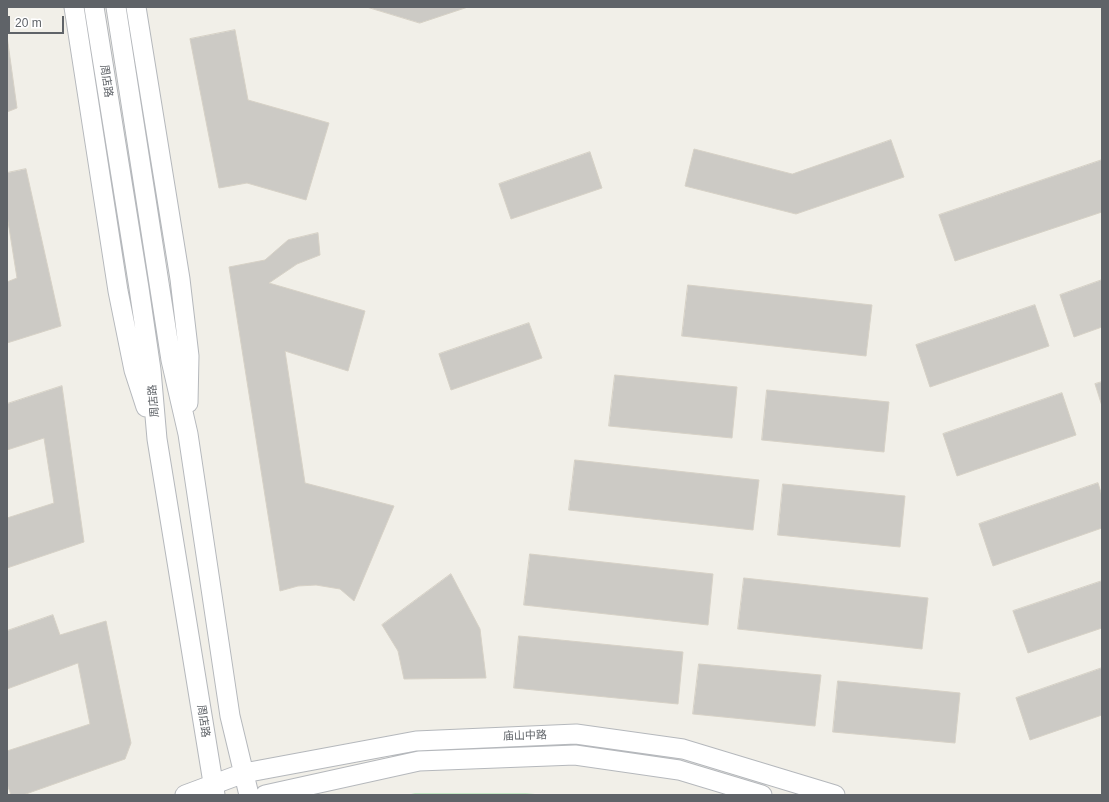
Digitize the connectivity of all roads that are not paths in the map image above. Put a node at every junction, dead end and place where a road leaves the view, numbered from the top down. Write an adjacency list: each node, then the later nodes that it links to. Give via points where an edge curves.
1 (74, 7): 6 (street, via 118,291 134,370)
2 (94, 7): 6 (street, 周店路, via 151,370)
3 (116, 7): 5 (street, 周店路, via 171,360)
4 (136, 7): 5 (street, via 180,279 189,356)
5 (188, 434): 7 (street, 周店路, via 230,716)
6 (157, 439): 8 (street, 周店路)
7 (244, 773): 8 (street, 庙山中路); 10 (street, 周店路); 13 (street, 庙山中路, via 416,740 576,734 683,749)
8 (214, 790): 9 (street, 庙山中路)
9 (185, 795)
10 (250, 795)
11 (265, 795): 12 (street, 庙山中路, via 419,761 575,755 679,770)
12 (762, 795)
13 (835, 795)

